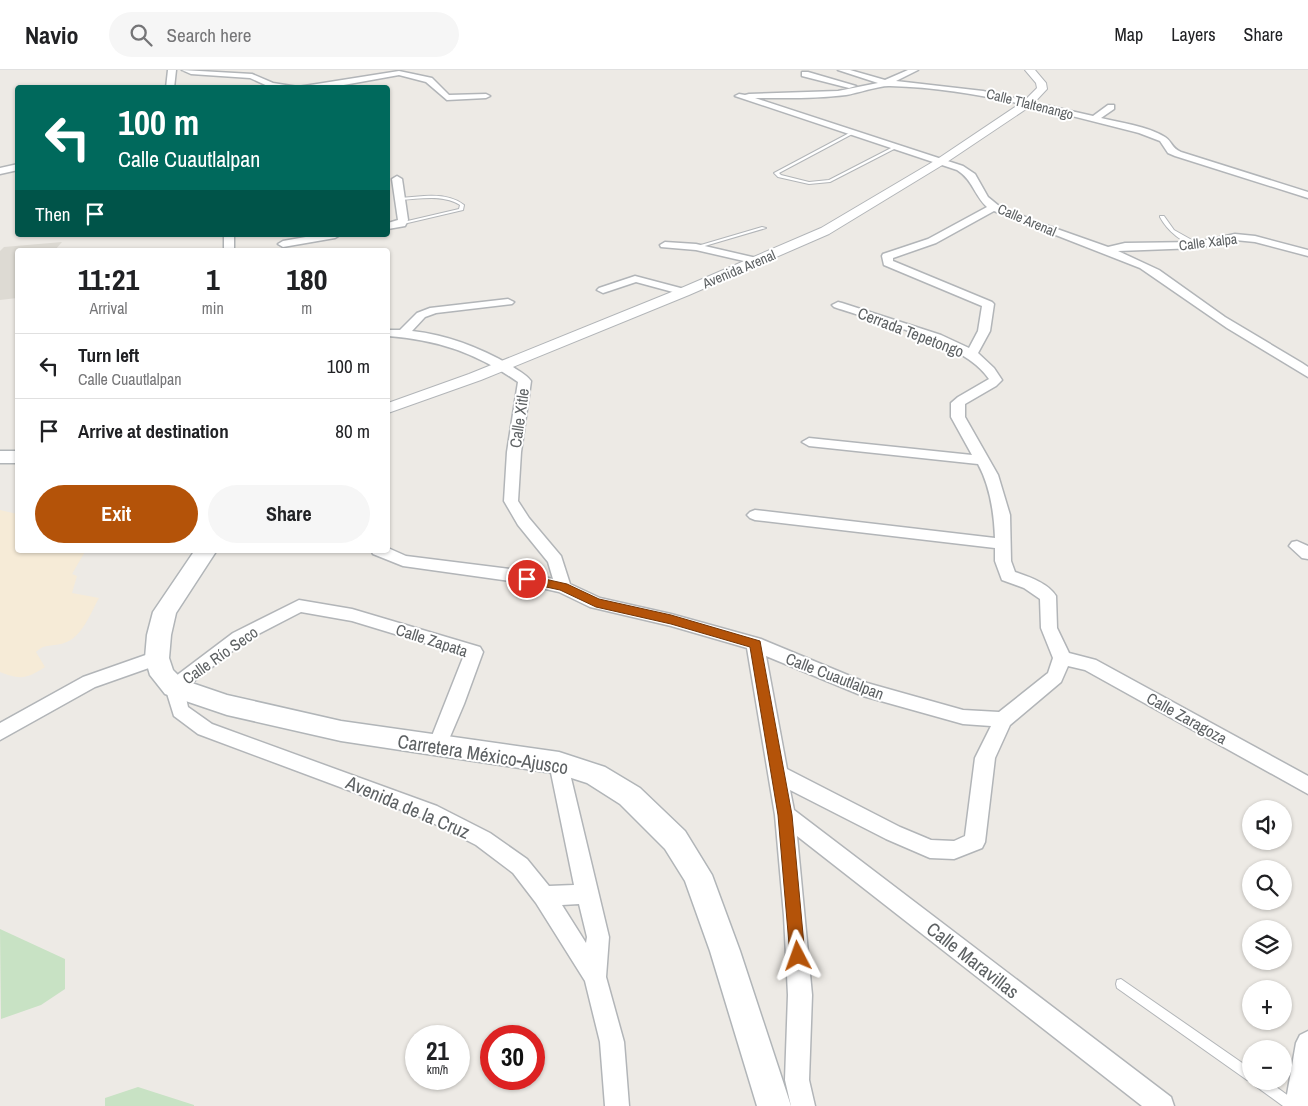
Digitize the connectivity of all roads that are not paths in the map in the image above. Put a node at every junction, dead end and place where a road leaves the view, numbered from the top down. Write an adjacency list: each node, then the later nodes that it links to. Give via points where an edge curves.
1 (172, 70): 8 (street)
2 (186, 70): 9 (street, via 252,76)
3 (842, 70): 7 (street)
4 (914, 70): 7 (street)
5 (1030, 70): 14 (street, Avenida Arenal, via 1041,82 1042,89)
6 (805, 74): 11 (street)
7 (886, 83): 11 (street, Calle Tlaltenango); 14 (street, Calle Tlaltenango, via 959,89)
8 (170, 85)
9 (272, 85)
10 (329, 85): 12 (street, via 399,73 422,76 447,98)
11 (864, 89): 13 (street, Calle Tlaltenango)
12 (486, 96)
13 (739, 96): 17 (street, Calle Arenal)
14 (1028, 103): 16 (street, Calle Tlaltenango); 19 (street, Avenida Arenal)
15 (1122, 116): 16 (street, via 1108,110)
16 (1093, 120): 23 (street, Calle Tlaltenango, via 1154,135 1178,154)
17 (854, 132): 18 (street, Calle Arenal); 18 (lane, via 776,173 809,183 830,181)
18 (896, 147): 19 (street, Calle Arenal)
19 (940, 162): 25 (street, Calle Arenal, via 972,174 984,197); 38 (street, Avenida Arenal, via 825,231)
20 (15, 168): 21 (street)
21 (0, 171)
22 (397, 179): 24 (street)
23 (1308, 195)
24 (400, 199): 27 (street); 27 (lane, via 449,197 462,205 461,210)
25 (995, 207): 36 (street, Calle Arenal); 45 (street, via 932,241 887,256 888,263 988,304 987,327)
26 (1162, 217): 32 (lane, via 1174,234)
27 (401, 224): 28 (street)
28 (390, 226)
29 (764, 228): 35 (lane)
30 (288, 237): 34 (street)
31 (326, 237): 34 (street)
32 (1197, 244): 36 (street, Calle Xalpa, via 1125,246); 37 (street, Calle Xalpa, via 1235,237)
33 (665, 245): 35 (street)
34 (278, 247)
35 (696, 247): 38 (street)
36 (1107, 250): 47 (street, Calle Arenal, via 1155,272 1221,320 1272,348)
37 (1308, 253)
38 (757, 261): 40 (street, Avenida Arenal)
39 (603, 290): 40 (street, via 635,279)
40 (684, 292): 46 (street, Avenida Arenal)
41 (508, 302): 43 (street, via 434,310 421,315)
42 (838, 305): 45 (street, Cerrada Tepetongo, via 937,338)
43 (404, 332): 44 (street, Calle Xitle); 46 (street, Calle Xitle, via 452,343)
44 (390, 333)
45 (971, 354): 52 (street, Cerrada Tepetongo, via 996,380 958,403 958,417)
46 (503, 365): 48 (street, Avenida Arenal); 57 (street, Calle Xitle, via 525,381 514,452 511,501 555,560)
47 (1308, 373)
48 (390, 407)
49 (809, 442): 52 (street)
50 (0, 457): 51 (main road)
51 (15, 457)
52 (983, 460): 54 (street, Cerrada Tepetongo, via 991,475 1002,515)
53 (755, 515): 54 (street)
54 (1002, 544): 61 (street, Cerrada Tepetongo, via 1008,576 1030,584 1048,596 1049,628)
55 (204, 553): 60 (main road, via 165,612)
56 (386, 553): 57 (street, Calle Cuautlalpan, via 402,561 510,575)
57 (563, 587): 59 (street, Calle Cuautlalpan, via 596,603)
58 (352, 615): 62 (street, Calle Río Seco, via 299,606 239,637); 65 (street, Calle Zapata, via 474,652)
59 (755, 644): 63 (street, Calle Cuautlalpan, via 863,689 962,717); 67 (street)
60 (157, 658): 62 (main road, via 162,675); 64 (street, via 89,682)
61 (1062, 658): 63 (street, via 1055,677); 68 (street, Calle Zaragoza, via 1090,665)
62 (174, 687): 65 (main road, Carretera México-Ajusco, via 226,705 340,731); 71 (street, Avenida de la Cruz, via 180,712 205,728 430,812 483,839 520,866)
63 (1004, 720): 67 (street, via 985,758 976,842 954,850 930,849)
64 (0, 732)
65 (437, 746): 66 (main road, Carretera México-Ajusco)
66 (559, 763): 70 (street); 78 (main road, Carretera México-Ajusco, via 596,776 630,796 675,840 697,875 725,951)
67 (778, 774): 69 (street)
68 (1308, 786)
69 (785, 815): 79 (street, via 800,996 797,1080); 80 (street, Calle Maravillas)
70 (587, 894): 71 (street); 72 (street, via 598,937)
71 (544, 896): 72 (street, Avenida de la Cruz)
72 (595, 977): 77 (street, Avenida de la Cruz, via 612,1042)
73 (1121, 984): 75 (lane)
74 (1308, 1043): 82 (street)
75 (1242, 1070)
76 (1271, 1090): 81 (lane)
77 (617, 1106)
78 (774, 1106)
79 (803, 1106)
80 (1162, 1106)
81 (1293, 1106)
82 (1297, 1106)

